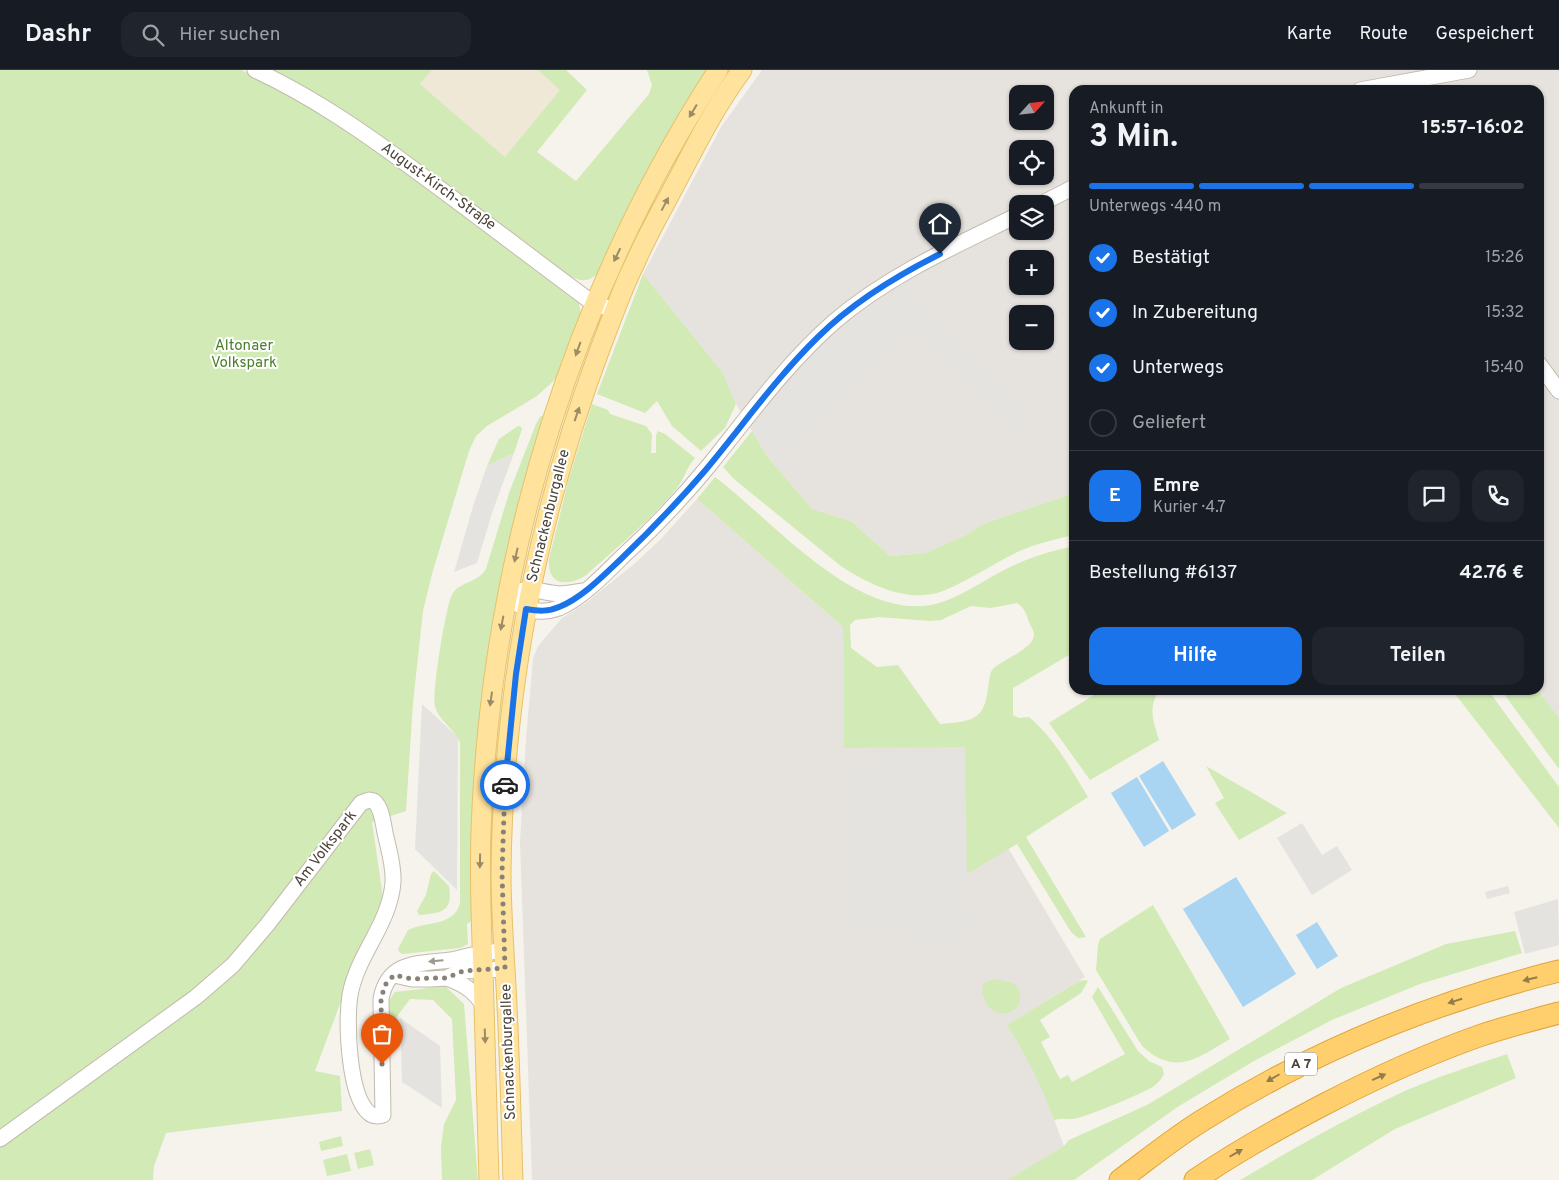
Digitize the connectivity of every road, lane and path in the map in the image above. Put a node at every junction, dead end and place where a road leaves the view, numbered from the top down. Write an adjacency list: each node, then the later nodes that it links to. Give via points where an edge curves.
1 (255, 70): 9 (street, August-Kirch-Straße, via 324,107 380,144)
2 (718, 70): 9 (main road, Schnackenburgallee, one-way to 9, via 658,172 610,268)
3 (742, 70): 10 (main road, Schnackenburgallee, one-way to 3, via 634,265 674,187 717,106)
4 (1469, 70): 5 (street)
5 (1387, 85)
6 (1069, 190): 7 (street)
7 (1054, 197)
8 (1009, 220): 14 (street, via 910,269 836,320 784,373 671,510)
9 (596, 304): 10 (street, August-Kirch-Straße); 15 (main road, Schnackenburgallee, one-way to 15, via 554,413)
10 (615, 312): 13 (main road, Schnackenburgallee, one-way to 10, via 569,438)
11 (1544, 371): 12 (street)
12 (1559, 391)
13 (530, 588): 14 (street, via 562,594); 15 (street); 16 (main road, Schnackenburgallee)
14 (583, 592): 16 (street, via 554,609)
15 (507, 596): 16 (street); 18 (main road, Schnackenburgallee, one-way to 18, via 485,757 480,867)
16 (526, 609): 17 (main road, Schnackenburgallee, via 506,778 502,873)
17 (505, 959): 18 (street); 26 (main road, Schnackenburgallee)
18 (482, 962): 20 (street, one-way to 20, via 453,960 411,964); 21 (street); 22 (main road, Schnackenburgallee)
19 (1559, 972): 27 (highway, A 7, one-way to 27, via 1444,1004 1340,1045 1288,1070 1201,1120)
20 (394, 975): 21 (street, via 412,979); 24 (street, Am Volkspark, via 385,985 381,999 384,1115 375,1116 361,1104 353,1081 348,1021 353,983 386,913 393,880 380,809 378,804 369,800 361,803 268,925 233,965 196,997)
21 (446, 978): 22 (street, via 463,984)
22 (484, 1006): 25 (main road, Schnackenburgallee, one-way to 25)
23 (1559, 1013): 28 (highway, one-way to 23, via 1228,1157 1366,1083 1457,1044)
24 (0, 1139)
25 (489, 1180)
26 (513, 1180)
27 (1120, 1180)
28 (1195, 1180)

